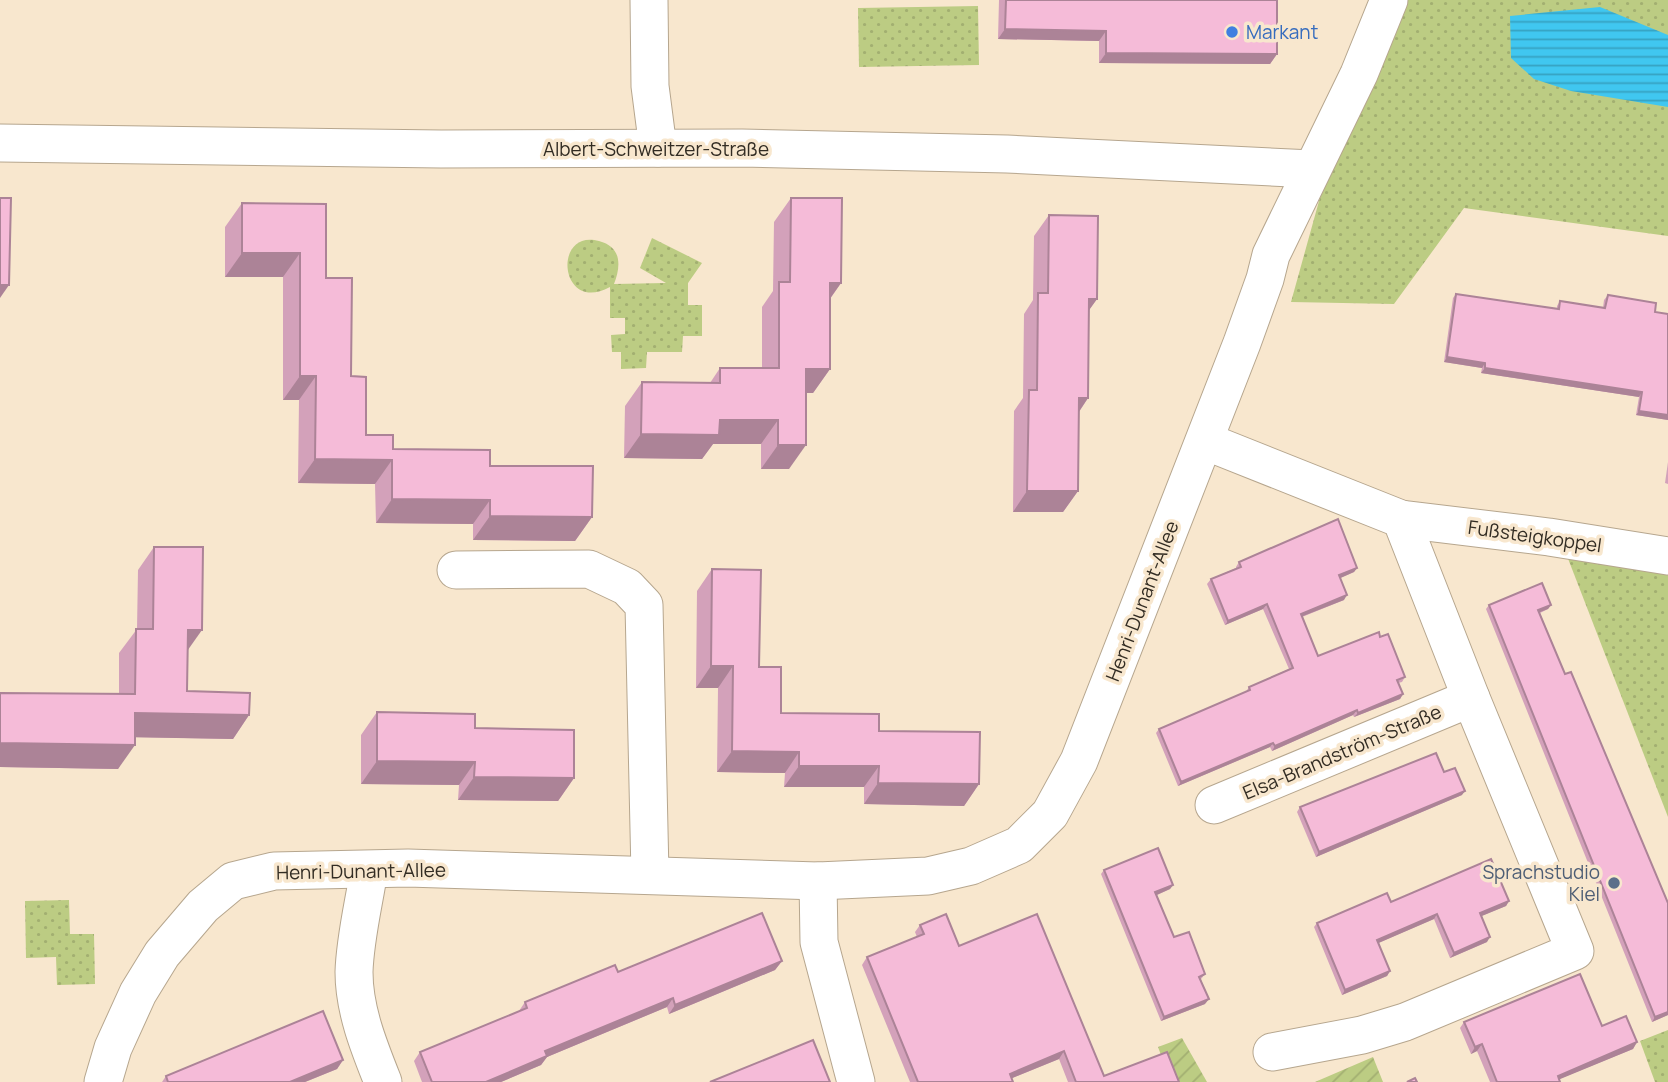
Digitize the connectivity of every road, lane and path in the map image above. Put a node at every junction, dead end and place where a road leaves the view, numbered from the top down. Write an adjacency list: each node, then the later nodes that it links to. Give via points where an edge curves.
1 (649, 0): 4 (street, via 650,86)
2 (1389, 0): 5 (street, Henri-Dunant-Allee, via 1359,74)
3 (0, 143): 4 (street, Albert-Schweitzer-Straße)
4 (659, 148): 5 (street, Albert-Schweitzer-Straße, via 1007,155)
5 (1311, 169): 6 (street, Henri-Dunant-Allee, via 1270,255)
6 (1205, 441): 7 (street); 14 (street, Henri-Dunant-Allee, via 1079,761 1050,814 1019,845 971,866 928,876)
7 (1401, 519): 8 (street, Fußsteigkoppel); 10 (street)
8 (1668, 556)
9 (456, 570): 13 (street, via 589,569 627,587 644,605)
10 (1471, 698): 11 (street, Elsa-Brandström-Straße); 15 (street, via 1575,951 1405,1022)
11 (1213, 806)
12 (369, 870): 13 (street, Henri-Dunant-Allee); 16 (street, Henri-Dunant-Allee, via 274,872 233,881 203,906 162,954 138,993); 17 (street, via 354,973 367,1042)
13 (650, 874): 14 (street, Henri-Dunant-Allee)
14 (818, 881): 18 (street, via 819,942)
15 (1272, 1052)
16 (103, 1082)
17 (383, 1082)
18 (856, 1082)

